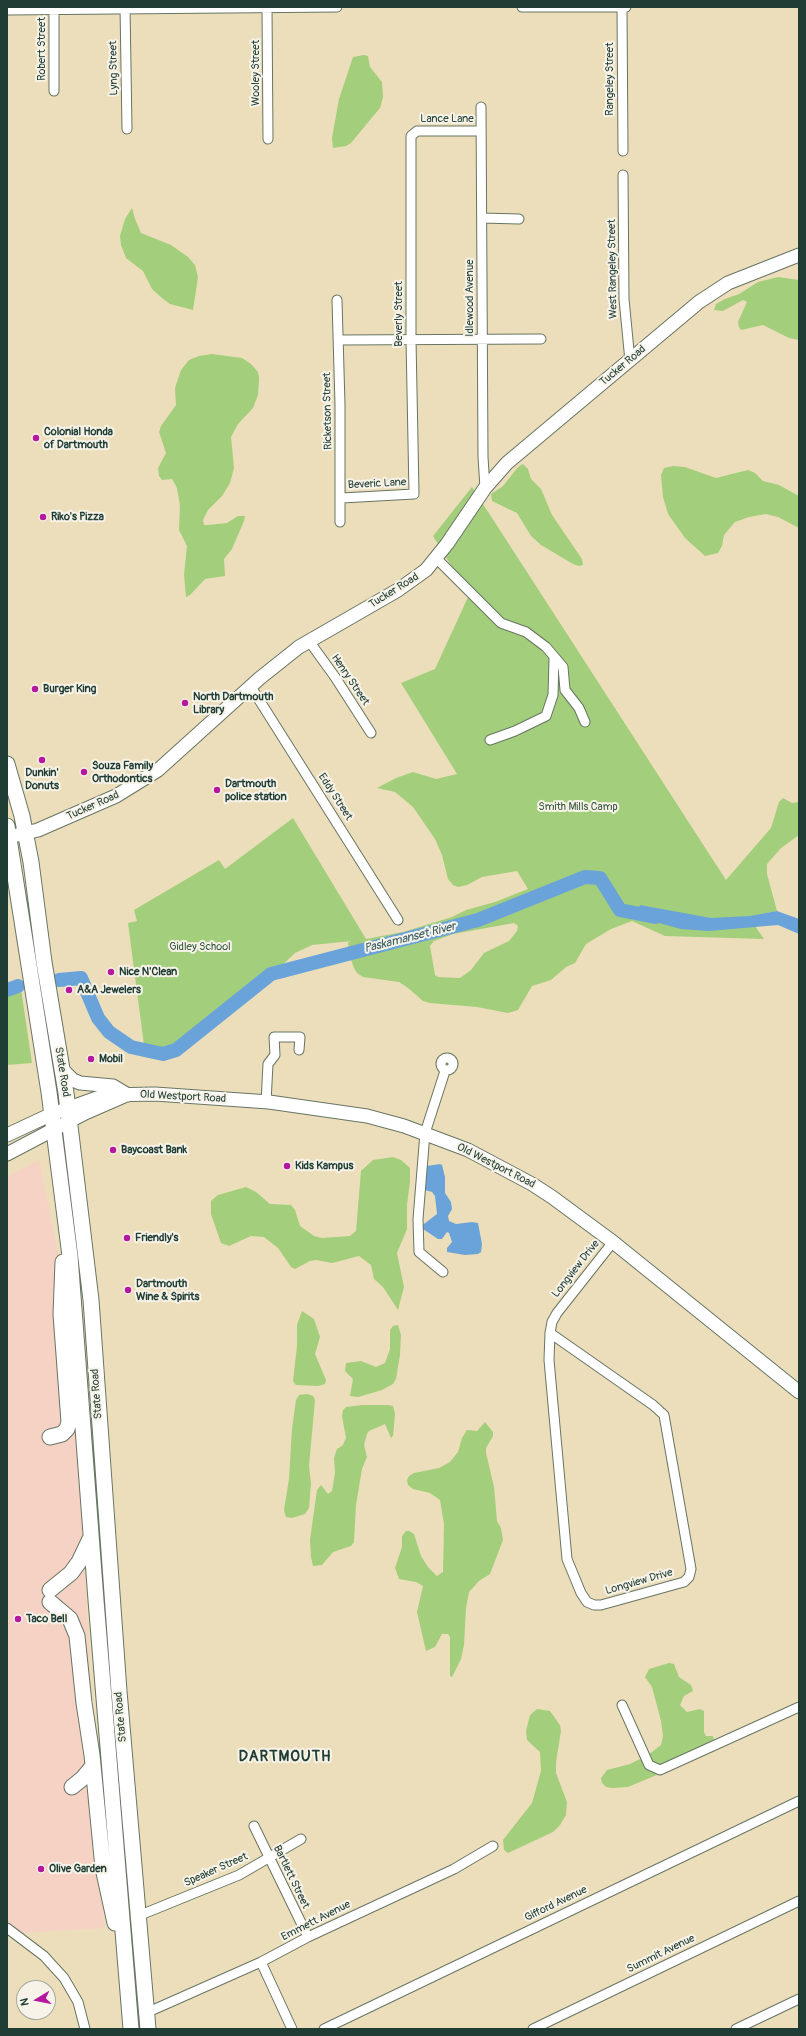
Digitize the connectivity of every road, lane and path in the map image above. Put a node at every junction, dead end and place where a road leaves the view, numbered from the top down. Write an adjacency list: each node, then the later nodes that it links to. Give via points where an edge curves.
1 (125, 7): 2 (street); 9 (street); 13 (street, Lyng Street)
2 (197, 7): 3 (street)
3 (266, 7): 4 (street); 16 (street, Wooley Street)
4 (337, 7)
5 (522, 7): 6 (street)
6 (551, 7): 7 (street)
7 (622, 7): 8 (street); 17 (street, Rangeley Street)
8 (628, 7)
9 (54, 8): 10 (street); 11 (street, Robert Street)
10 (7, 10)
11 (54, 91)
12 (481, 107): 14 (street, Idlewood Avenue)
13 (127, 129)
14 (481, 131): 15 (street, Lance Lane, via 421,130); 19 (street, Idlewood Avenue)
15 (412, 133): 23 (street, Beverly Street)
16 (268, 139)
17 (623, 151)
18 (622, 175): 27 (street, West Rangeley Street, via 624,299)
19 (482, 218): 20 (street); 24 (street, Idlewood Avenue)
20 (519, 219)
21 (799, 255): 27 (main road, Tucker Road, via 737,279 714,291)
22 (337, 300): 26 (street, Ricketson Street)
23 (411, 339): 24 (street); 26 (street); 29 (street, Beverly Street)
24 (482, 339): 25 (street); 28 (street, Idlewood Avenue)
25 (541, 339)
26 (339, 340): 30 (street, Ricketson Street)
27 (630, 361): 28 (main road, Tucker Road, via 526,446)
28 (484, 488): 32 (main road, Tucker Road)
29 (414, 494): 30 (street, Beveric Lane)
30 (342, 498): 31 (street, Ricketson Street)
31 (340, 522)
32 (436, 558): 33 (main road, Tucker Road, via 407,585); 34 (street, via 501,623 526,632 546,647)
33 (309, 641): 35 (main road, Tucker Road); 37 (street, Henry Street)
34 (554, 658): 36 (street, via 563,666 565,690 579,708); 38 (street, via 553,689 546,716)
35 (251, 687): 41 (main road, Tucker Road, via 166,764 141,782 116,796); 44 (street, Eddy Street)
36 (585, 722)
37 (371, 733)
38 (490, 740)
39 (7, 764): 41 (main road, State Road)
40 (8, 832): 41 (main road, Tucker Road); 43 (main road, State Road)
41 (26, 834): 42 (main road, State Road)
42 (32, 862): 43 (street); 46 (main road, State Road, via 44,962)
43 (10, 865): 50 (main road, State Road)
44 (398, 920)
45 (299, 1050): 49 (street, via 300,1037 274,1037 275,1055 268,1064)
46 (62, 1069): 48 (main road, via 80,1083 114,1086); 51 (main road, State Road)
47 (445, 1071): 53 (street)
48 (128, 1095): 49 (main road, Old Westport Road, via 161,1094); 51 (main road, Old Westport Road)
49 (266, 1102): 53 (main road, Old Westport Road, via 325,1108 366,1116)
50 (52, 1114): 51 (main road); 52 (main road, State Road); 54 (main road)
51 (69, 1114): 52 (main road); 75 (main road, State Road, via 91,1300 119,1697)
52 (54, 1129): 55 (main road); 56 (main road, State Road)
53 (425, 1133): 57 (main road, Old Westport Road, via 468,1150 532,1184); 58 (street, via 419,1212 419,1252)
54 (7, 1135)
55 (7, 1154)
56 (66, 1229): 61 (main road, via 61,1306 69,1422 62,1434); 62 (main road, State Road, via 76,1314)
57 (613, 1242): 59 (street, Longview Drive, via 557,1313); 60 (main road, Old Westport Road)
58 (443, 1272)
59 (550, 1333): 59 (street, Longview Drive, via 654,1404 664,1415 691,1569 690,1577 684,1582 601,1605 587,1602 581,1593 565,1551 549,1360)
60 (799, 1392)
61 (50, 1437)
62 (91, 1536): 63 (main road, State Road); 66 (main road, via 79,1562 50,1596 76,1630)
63 (99, 1647): 66 (main road); 79 (main road, State Road)
64 (622, 1705): 65 (street, via 649,1765 660,1770)
65 (799, 1707)
66 (89, 1732): 67 (main road)
67 (93, 1766): 68 (main road); 68 (main road, via 72,1786)
68 (96, 1799): 79 (main road, via 106,1884)
69 (799, 1801): 86 (street, Gifford Avenue)
70 (254, 1826): 73 (street, Bartlett Street)
71 (301, 1839): 73 (street, Speaker Street)
72 (493, 1846): 77 (street, Emmett Avenue, via 454,1869)
73 (268, 1858): 75 (street, Speaker Street, via 225,1882); 77 (street, Bartlett Street)
74 (799, 1901): 87 (street, Summit Avenue)
75 (138, 1916): 81 (main road, State Road)
76 (7, 1928): 82 (street, via 44,1956 64,1978 78,2002)
77 (308, 1937): 78 (street, Emmett Avenue)
78 (261, 1962): 81 (street, Emmett Avenue); 85 (street)
79 (126, 1965): 83 (main road, State Road)
80 (799, 1999): 88 (street)
81 (146, 2014): 84 (main road, State Road)
82 (85, 2029)
83 (131, 2029)
84 (148, 2029)
85 (292, 2029)
86 (324, 2029)
87 (533, 2029)
88 (736, 2029)

